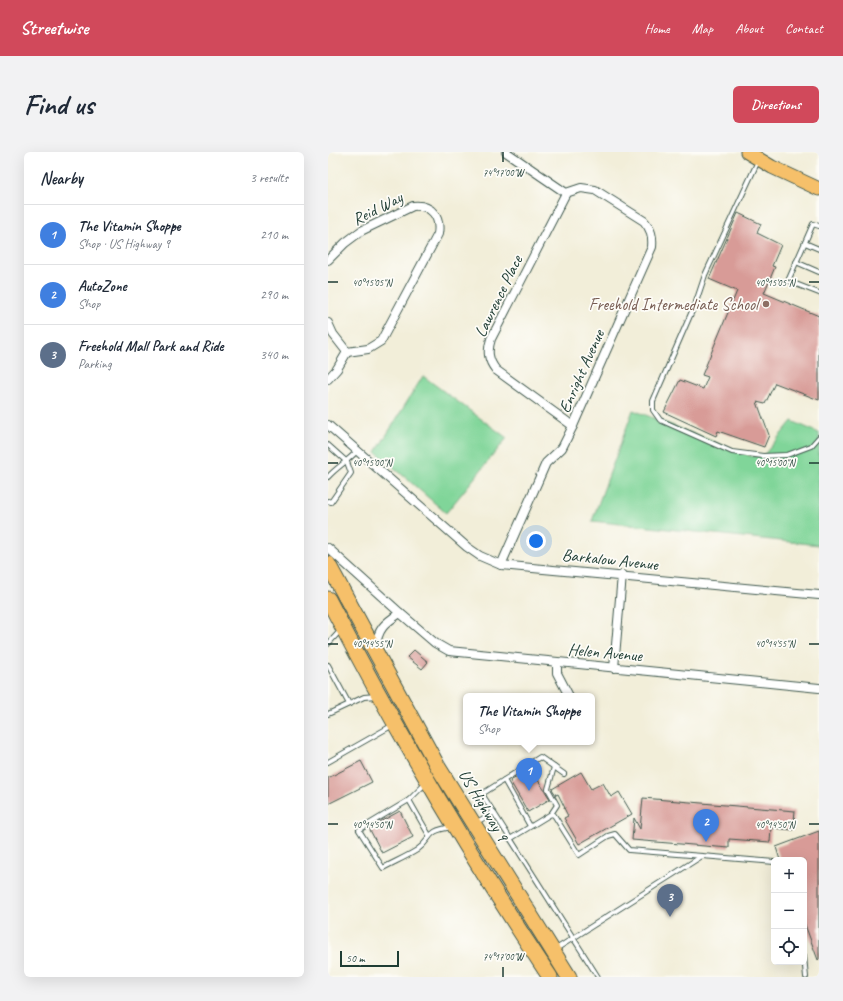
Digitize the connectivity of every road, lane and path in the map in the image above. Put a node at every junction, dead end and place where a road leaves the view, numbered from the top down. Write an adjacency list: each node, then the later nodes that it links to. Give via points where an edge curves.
1 (506, 152): 4 (street)
2 (754, 154): 3 (main road); 17 (lane, via 696,302 653,401 653,410 660,420 732,452 787,456 811,446)
3 (819, 189)
4 (566, 193): 16 (street, Lawrence Place, via 491,339 488,352 496,370); 16 (street, Enright Avenue, via 581,188 595,190 644,221 653,240)
5 (819, 226): 6 (lane, via 813,224)
6 (805, 242): 7 (lane); 9 (lane)
7 (819, 249)
8 (328, 260): 13 (street, Reid Way, via 357,234 412,206 428,208 439,222 438,234 386,334 381,341 368,349)
9 (796, 262): 10 (lane); 11 (lane, via 788,281)
10 (819, 272)
11 (819, 293)
12 (328, 323): 13 (street, via 335,338)
13 (347, 352): 14 (street)
14 (328, 378)
15 (328, 425): 19 (street, Barkalow Avenue)
16 (572, 426): 25 (street, Enright Avenue, via 562,448 546,463)
17 (819, 437)
18 (328, 445): 20 (lane)
19 (358, 451): 20 (lane); 25 (street, Barkalow Avenue, via 467,547 480,556)
20 (347, 462): 21 (lane); 22 (lane, via 351,473 331,502)
21 (328, 477)
22 (328, 501)
23 (328, 548): 29 (street, Helen Avenue)
24 (328, 564): 32 (highway, US Highway 9)
25 (500, 564): 26 (street, Barkalow Avenue)
26 (622, 576): 27 (street, Barkalow Avenue); 35 (street)
27 (819, 595)
28 (328, 599): 30 (highway, US Highway 9)
29 (400, 614): 32 (street, via 379,630); 33 (street, Helen Avenue, via 435,643 449,651)
30 (343, 627): 31 (lane); 38 (highway, US Highway 9)
31 (328, 644)
32 (375, 653): 50 (highway, US Highway 9, via 438,767)
33 (557, 663): 35 (street, Helen Avenue); 37 (street, via 557,673)
34 (328, 665): 39 (lane)
35 (614, 668): 36 (street, Helen Avenue)
36 (819, 688)
37 (567, 693)
38 (380, 696): 39 (lane, via 364,697); 41 (highway, US Highway 9)
39 (349, 704): 40 (lane)
40 (328, 714)
41 (395, 724): 42 (lane); 45 (highway, US Highway 9)
42 (328, 762)
43 (554, 767): 44 (lane); 46 (lane, via 540,757); 49 (lane, via 548,788 557,805)
44 (564, 774)
45 (428, 780): 47 (lane); 52 (highway, US Highway 9)
46 (504, 780): 48 (lane, via 482,794); 51 (lane)
47 (409, 800): 53 (lane); 53 (lane, via 359,830 383,868 418,849)
48 (494, 812): 50 (lane); 54 (lane)
49 (551, 814): 51 (lane); 55 (lane, via 579,855 608,836 616,834 629,850)
50 (473, 824): 58 (highway, US Highway 9)
51 (530, 826): 54 (lane)
52 (455, 827): 53 (lane, via 438,829); 60 (highway, US Highway 9)
53 (429, 835)
54 (510, 838): 57 (lane)
55 (703, 856): 56 (lane); 57 (lane)
56 (771, 862)
57 (574, 938): 58 (lane); 62 (lane)
58 (552, 952): 61 (highway, US Highway 9)
59 (805, 965): 63 (lane)
60 (550, 977)
61 (569, 977)
62 (598, 977)
63 (806, 977)

